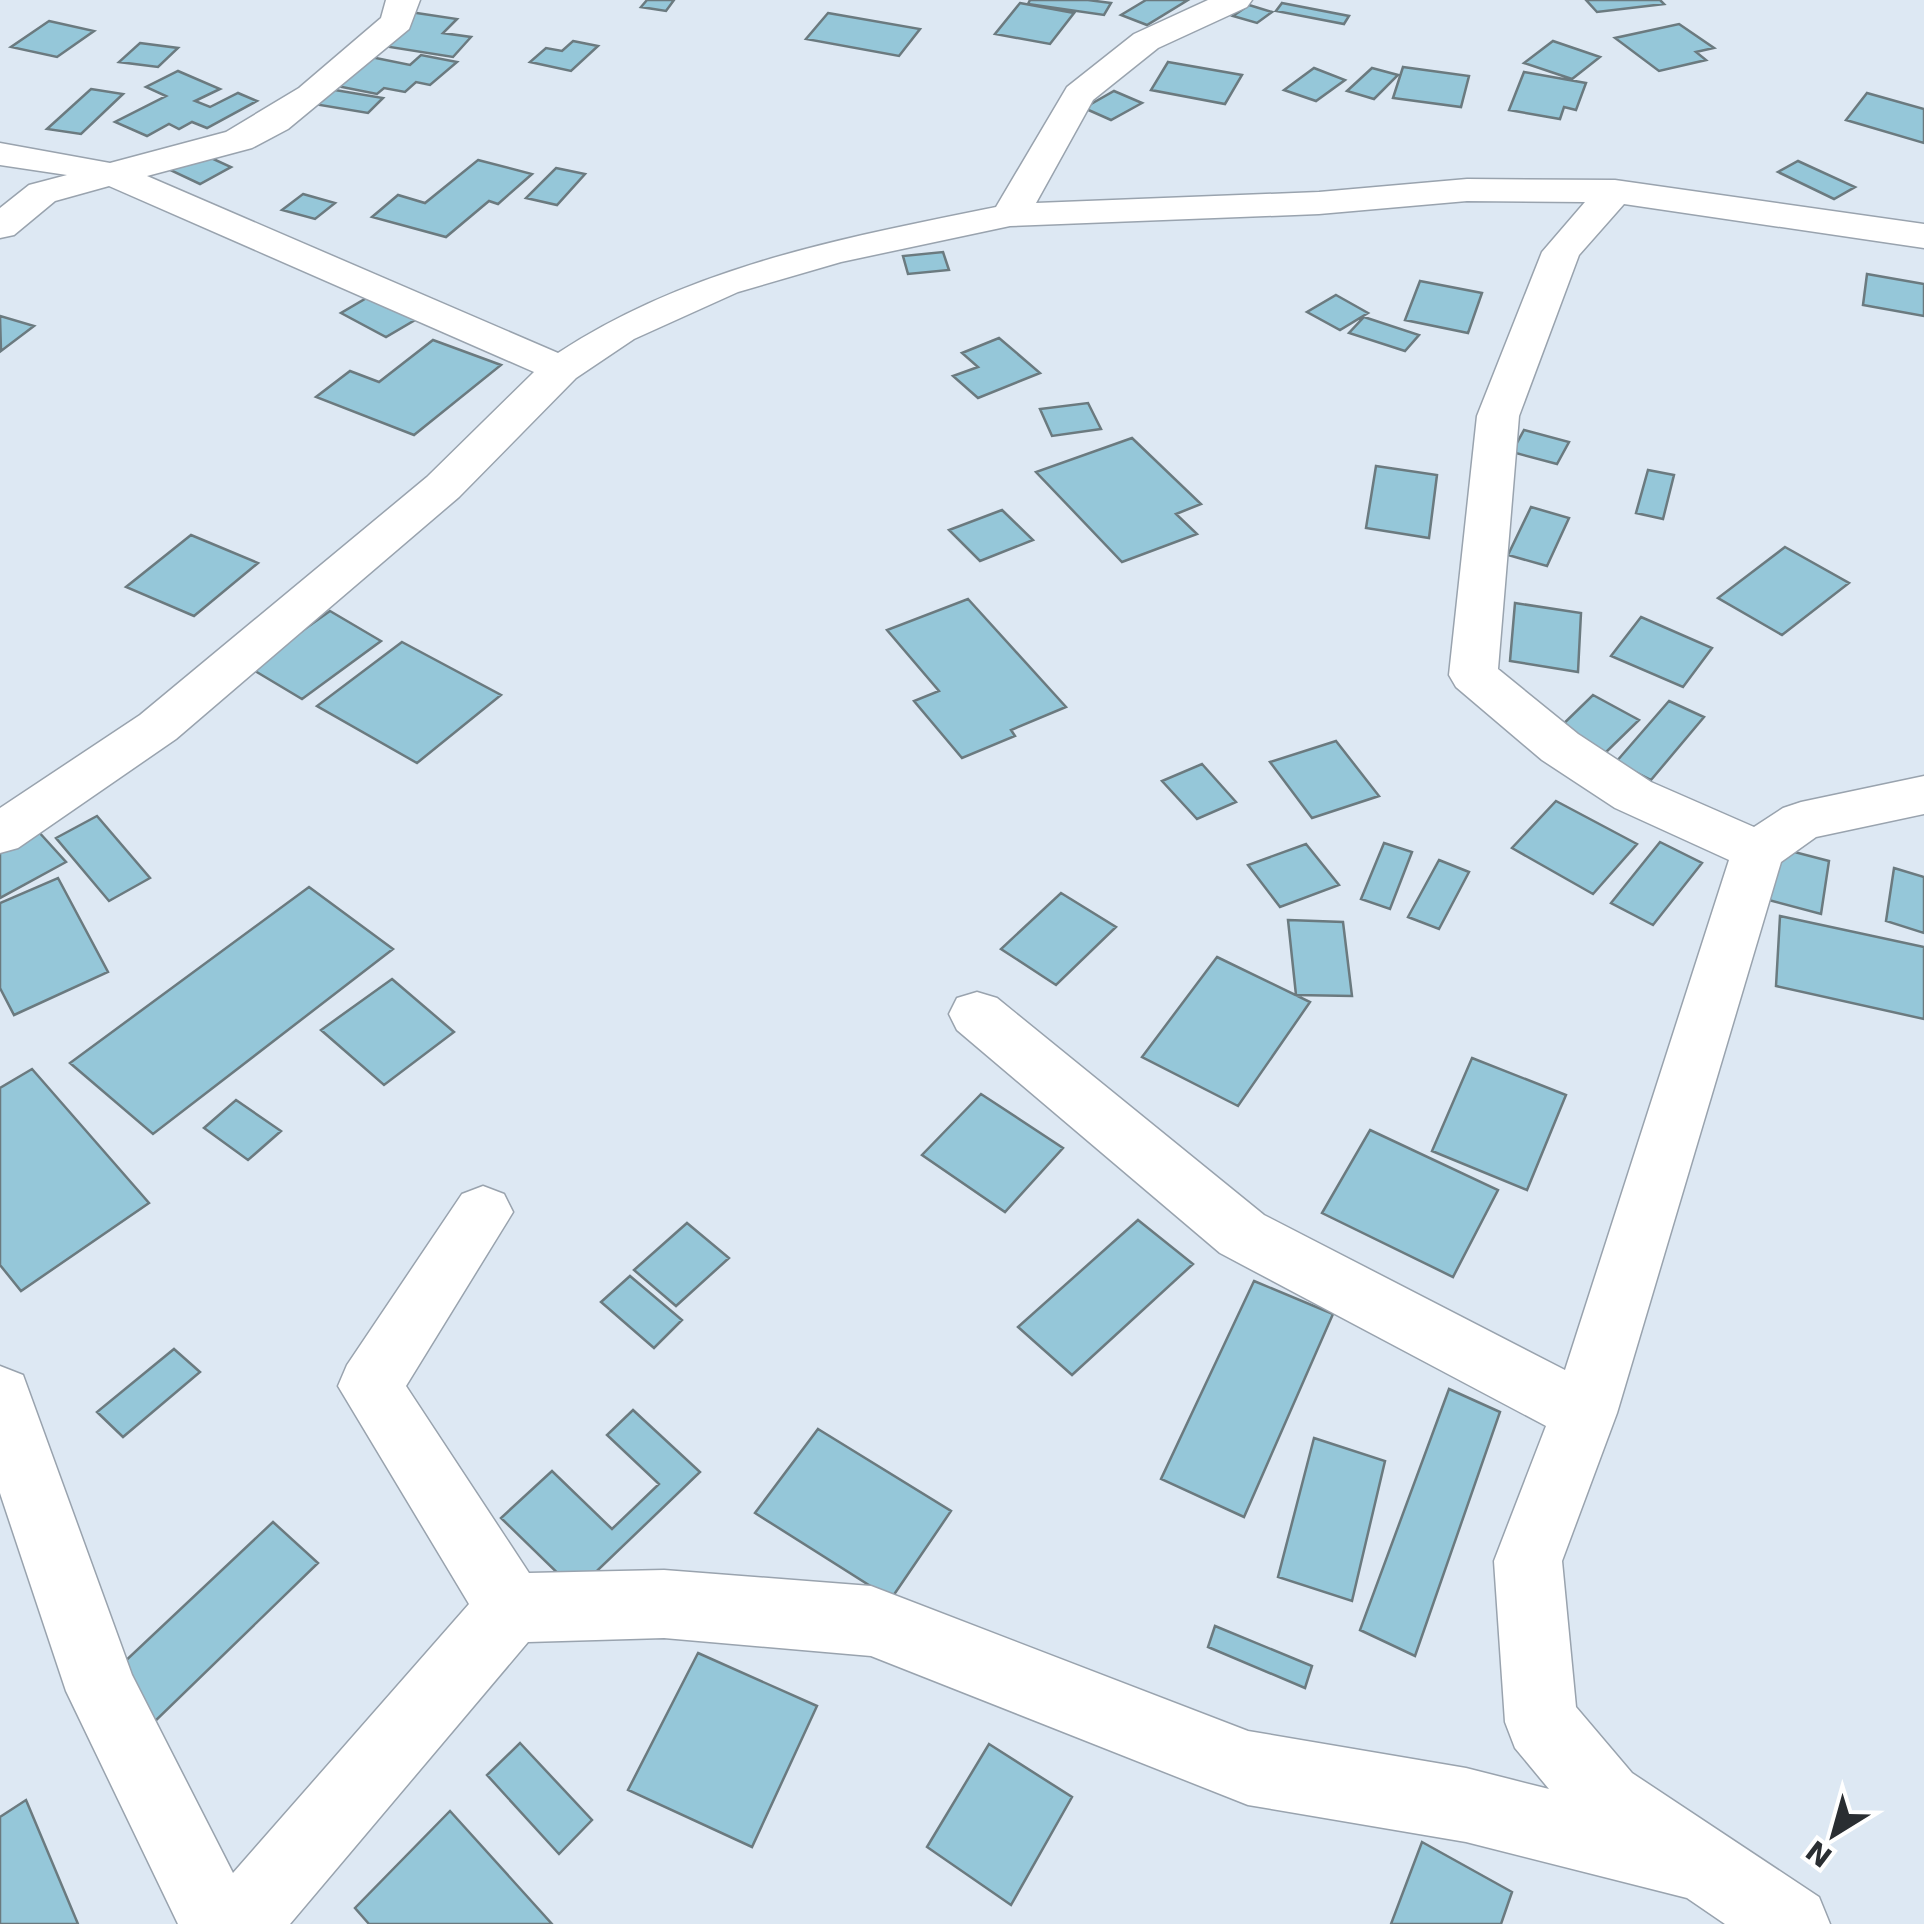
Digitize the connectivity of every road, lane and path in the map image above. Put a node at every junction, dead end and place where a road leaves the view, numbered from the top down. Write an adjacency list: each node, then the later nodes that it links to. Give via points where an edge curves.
1 (1235, 0): 6 (street, via 1146,41 1079,94)
2 (407, 7): 4 (street, via 275,121 239,140)
3 (0, 154): 4 (street)
4 (116, 176): 7 (street, via 42,193); 9 (street)
5 (1614, 190): 6 (street, via 1467,190); 8 (street); 12 (street, via 1561,252 1498,416 1473,674 1560,747 1633,796)
6 (1010, 215): 9 (street, via 834,252 724,284 620,330)
7 (0, 227)
8 (1924, 236)
9 (562, 369): 11 (street, via 443,486 158,728)
10 (1924, 795): 12 (street, via 1801,821)
11 (11, 817)
12 (1758, 850): 16 (street)
13 (977, 1014): 16 (street, via 1242,1234)
14 (483, 1212): 17 (street, via 370,1386)
15 (0, 1396): 19 (street, via 102,1691)
16 (1584, 1414): 18 (street, via 1528,1562 1541,1722 1606,1799)
17 (511, 1608): 18 (street, via 664,1604 871,1621 1248,1768 1466,1805); 20 (street)
18 (1705, 1864): 21 (street)
19 (218, 1924)
20 (240, 1924)
21 (1792, 1924)

